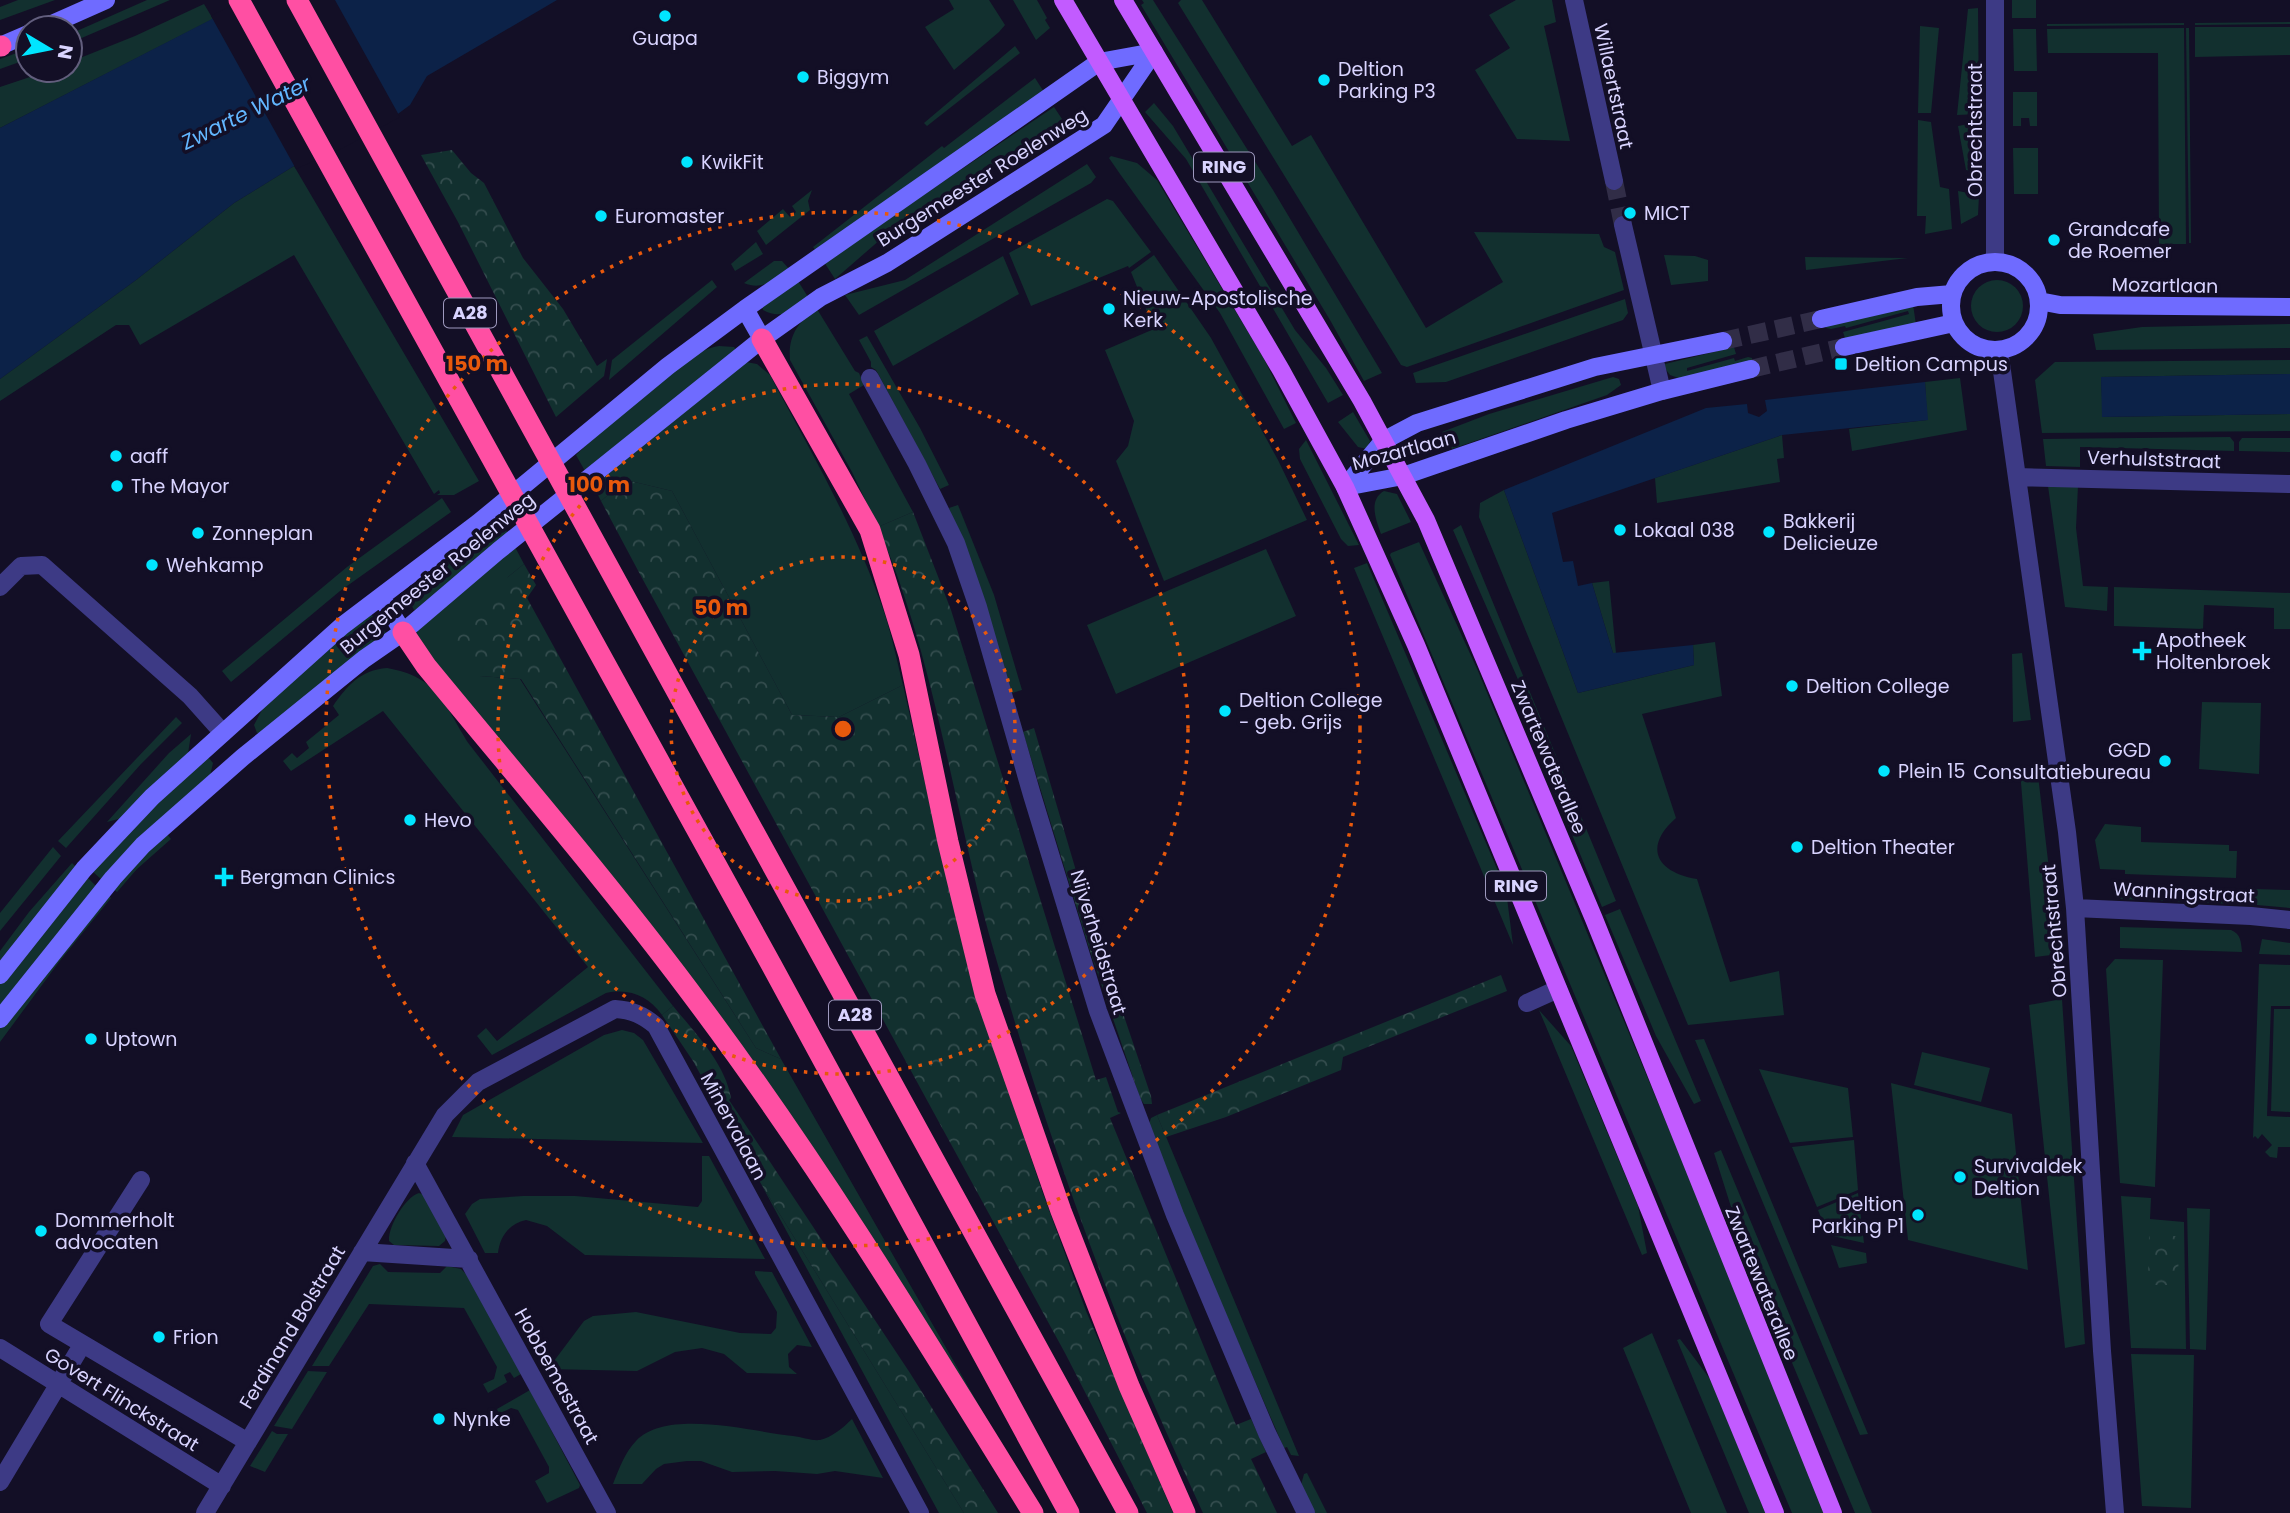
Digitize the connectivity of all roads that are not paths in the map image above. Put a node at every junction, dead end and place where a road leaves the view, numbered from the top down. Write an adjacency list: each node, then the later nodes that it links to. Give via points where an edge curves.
1 (106, 0): 8 (main road)
2 (239, 0): 58 (highway, A28)
3 (298, 0): 59 (highway, A28)
4 (1063, 0): 10 (main road, RING)
5 (1123, 0): 9 (main road, RING)
6 (1574, 0): 12 (street, Willaertstraat)
7 (1995, 0): 14 (street, Obrechtstraat)
8 (74, 14)
9 (1154, 52): 10 (main road, Burgemeester Roelenweg); 11 (main road, Burgemeester Roelenweg); 29 (main road, Zwartewaterallee / RING)
10 (1099, 62): 11 (main road, RING); 18 (main road, Burgemeester Roelenweg)
11 (1123, 100): 21 (main road, Burgemeester Roelenweg, via 1104,125 1087,137 887,263 821,298); 33 (main road, RING)
12 (1614, 181)
13 (1623, 225): 25 (street)
14 (1995, 261): 15 (main road, via 1968,270); 16 (main road, via 2008,263 2029,277)
15 (1952, 294): 19 (main road, via 1917,297); 20 (main road)
16 (2039, 301): 17 (main road, Mozartlaan); 24 (main road, via 2036,322 2024,339)
17 (2290, 307)
18 (744, 309): 21 (main road); 35 (main road, Burgemeester Roelenweg)
19 (1821, 319)
20 (1954, 323): 23 (main road); 24 (main road, via 1976,346)
21 (762, 339): 36 (main road, Burgemeester Roelenweg); 60 (highway, via 870,530 909,655 985,994 1061,1211 1129,1386)
22 (1723, 341): 25 (main road, Mozartlaan)
23 (1844, 347)
24 (1999, 350): 31 (street, Obrechtstraat)
25 (1652, 355): 28 (street); 29 (main road, Mozartlaan, via 1595,367 1445,413)
26 (1751, 369): 28 (main road, Mozartlaan)
27 (870, 378): 61 (street, Nijverheidstraat, via 956,543 1098,1011 1175,1215 1267,1433)
28 (1662, 391): 30 (main road, Mozartlaan)
29 (1383, 440): 30 (main road, Zwartewaterallee / RING); 33 (main road, Mozartlaan)
30 (1403, 476): 33 (main road, Mozartlaan); 63 (main road, Zwartewaterallee / RING, via 1437,544 1589,906)
31 (2017, 477): 32 (street, Verhulststraat); 38 (street, Obrechtstraat)
32 (2290, 484)
33 (1345, 487): 41 (main road, RING, via 1416,645)
34 (0, 587): 37 (street, via 21,565 42,565 190,696)
35 (381, 597): 36 (main road); 37 (main road, Burgemeester Roelenweg)
36 (402, 632): 43 (main road, Burgemeester Roelenweg, via 243,757 143,845); 57 (highway, via 701,1006 901,1298)
37 (223, 733): 40 (main road, Burgemeester Roelenweg, via 152,797 84,869)
38 (2075, 908): 39 (street, Wanningstraat); 64 (street, Obrechtstraat)
39 (2290, 920)
40 (0, 975)
41 (1558, 989): 42 (street); 62 (main road, RING)
42 (1527, 1003)
43 (0, 1019)
44 (415, 1163): 46 (street, Ferdinand Bolstraat); 47 (street, Hobbemastraat); 56 (street, Minervalaan, via 445,1115 478,1082 615,1009 631,1010 646,1018 656,1026)
45 (141, 1180): 48 (street, Govert Flinckstraat, via 49,1324)
46 (362, 1252): 47 (street); 51 (street, Ferdinand Bolstraat)
47 (469, 1259): 55 (street, Hobbemastraat)
48 (82, 1345): 50 (street); 51 (street, Govert Flinckstraat)
49 (0, 1348): 50 (street, Govert Flinckstraat)
50 (57, 1384): 52 (street); 53 (street, Govert Flinckstraat)
51 (248, 1442): 53 (street, Ferdinand Bolstraat)
52 (0, 1482)
53 (222, 1486): 54 (street, Ferdinand Bolstraat)
54 (205, 1513)
55 (607, 1513)
56 (920, 1513)
57 (1033, 1513)
58 (1069, 1513)
59 (1128, 1513)
60 (1185, 1513)
61 (1306, 1513)
62 (1774, 1513)
63 (1833, 1513)
64 (2115, 1513)

